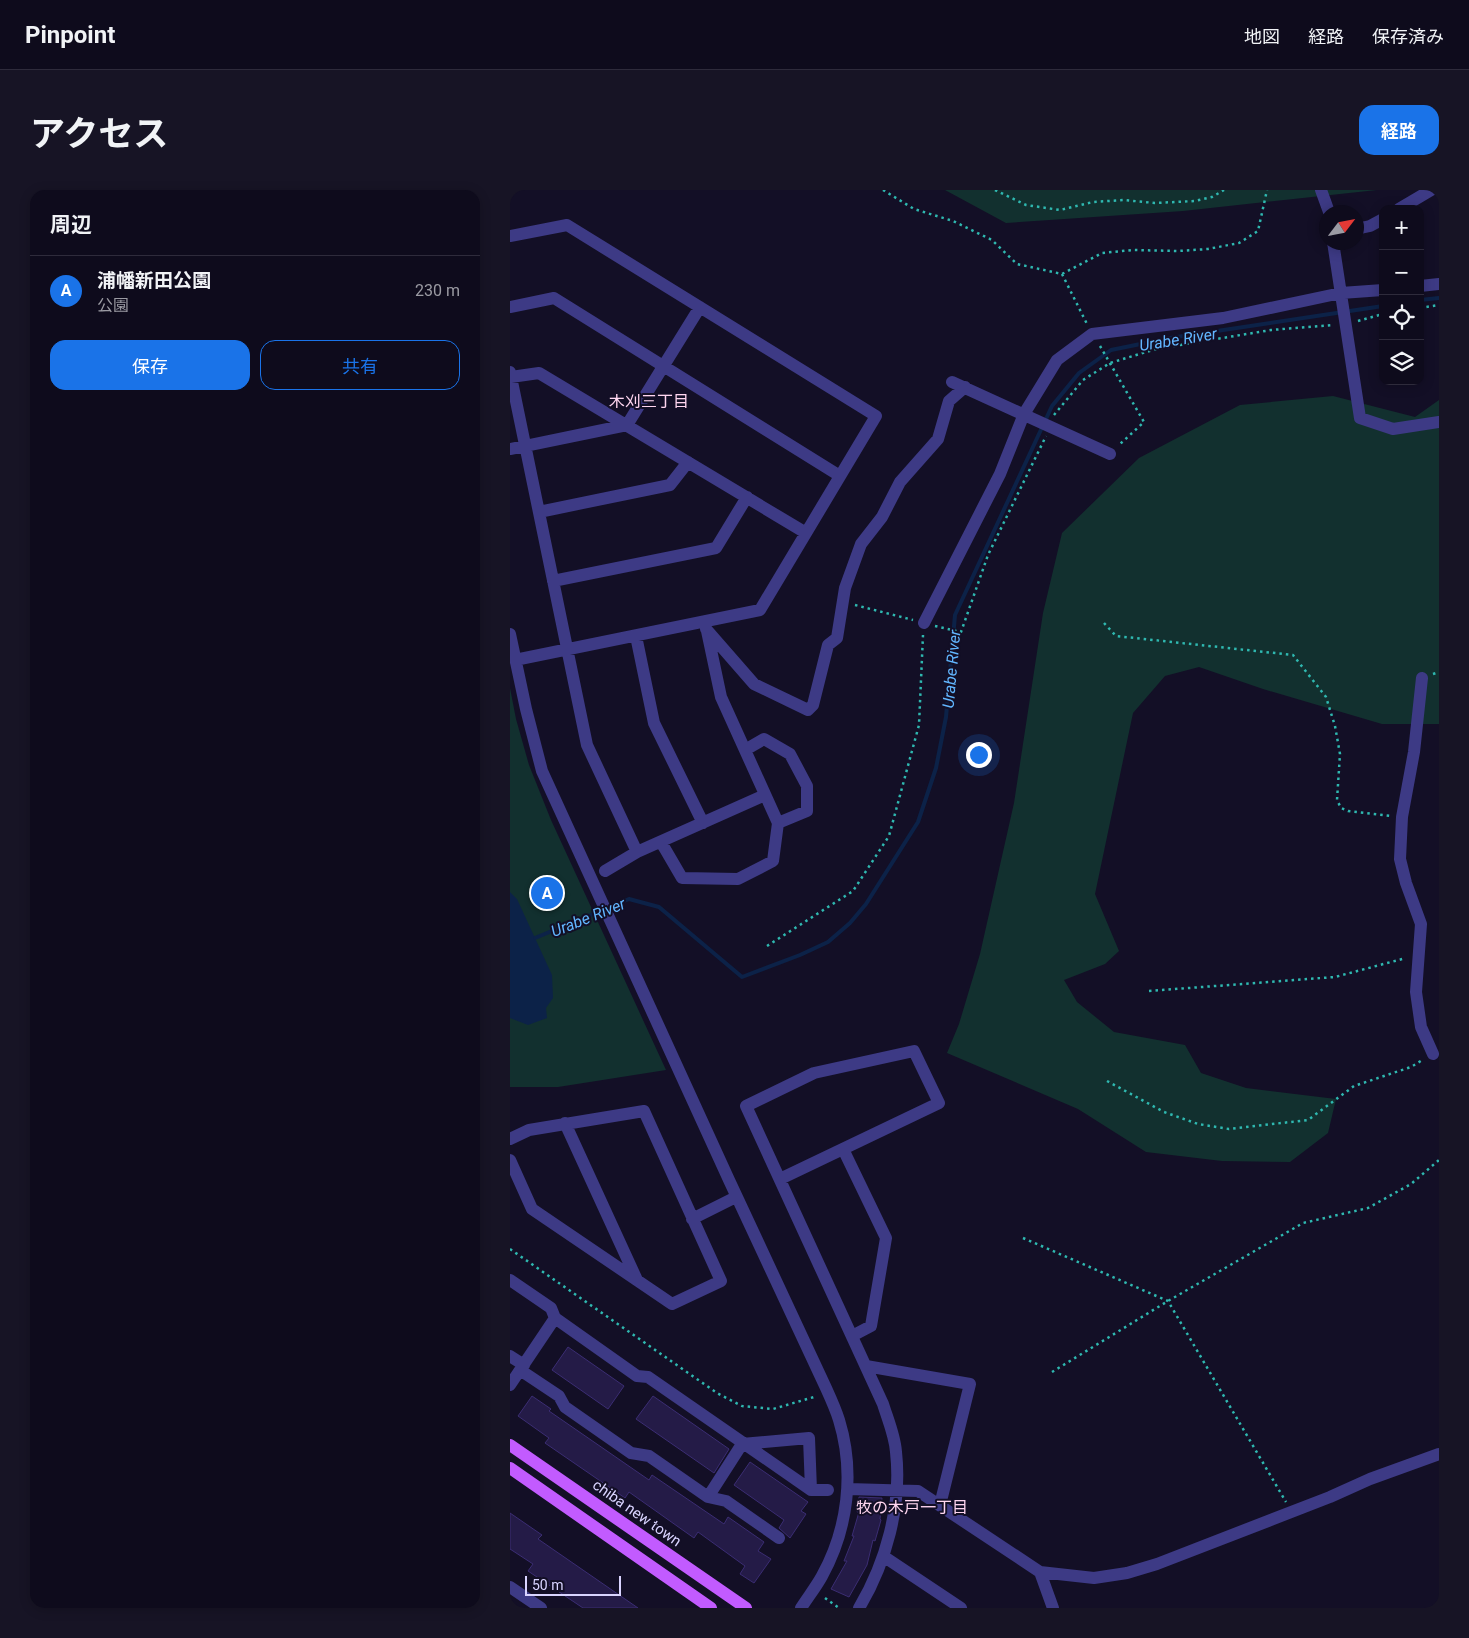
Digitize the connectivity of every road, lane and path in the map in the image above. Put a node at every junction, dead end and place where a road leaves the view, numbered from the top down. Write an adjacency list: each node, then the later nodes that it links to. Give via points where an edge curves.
1 (883, 190): 13 (path, via 914,209 953,221 992,240 1016,264)
2 (995, 190): 3 (path, via 1026,205 1060,210 1093,202 1195,201)
3 (1224, 190)
4 (1267, 190): 13 (path, via 1258,231 1239,243 1208,249 1102,253)
5 (1321, 190): 7 (street)
6 (1431, 190): 8 (street)
7 (1327, 205)
8 (1406, 205)
9 (1379, 221): 10 (street)
10 (1364, 227)
11 (510, 236): 20 (street, via 566,225)
12 (1334, 250): 17 (street)
13 (1062, 274): 24 (path)
14 (1439, 284): 15 (street)
15 (1424, 286)
16 (1379, 290): 17 (street)
17 (1341, 293): 23 (street); 24 (street, via 1223,318)
18 (1439, 306): 21 (path)
19 (510, 307): 26 (street, via 554,298)
20 (700, 307): 26 (street); 38 (street, via 876,416)
21 (1424, 308)
22 (1379, 315): 23 (path)
23 (1345, 325): 25 (path, via 1271,330 1156,349); 31 (street, via 1360,418 1393,429)
24 (1092, 334): 25 (path); 30 (street, via 1057,360)
25 (1110, 363): 33 (path, via 1083,380 1054,412); 36 (path, via 1144,422)
26 (663, 366): 32 (street); 38 (street)
27 (510, 375): 32 (street, via 540,373); 34 (street)
28 (952, 382): 29 (street)
29 (965, 387): 30 (street); 43 (street, via 950,402 938,439 900,482 882,516 861,544)
30 (1024, 414): 33 (street); 44 (street, via 1000,474)
31 (1439, 422)
32 (626, 425): 34 (street); 37 (street)
33 (1051, 426): 36 (street); 44 (path, via 988,555 961,632)
34 (526, 446): 35 (street); 40 (street)
35 (510, 449)
36 (1110, 454)
37 (688, 462): 39 (street); 40 (street, via 670,485)
38 (840, 476): 41 (street)
39 (747, 497): 41 (street); 42 (street, via 716,548)
40 (539, 512): 42 (street)
41 (806, 533): 46 (street, via 760,610)
42 (553, 581): 49 (street)
43 (843, 602): 44 (path); 46 (street, via 837,638 828,645 813,706 808,710 754,684)
44 (924, 623): 60 (path, via 919,725 889,836 853,890)
45 (1104, 623): 54 (path, via 1116,636 1293,655 1326,697 1340,754 1337,800 1341,808)
46 (705, 625): 48 (street); 52 (street, via 721,697)
47 (510, 634): 50 (street)
48 (636, 636): 49 (street); 56 (street, via 654,723)
49 (568, 650): 50 (street); 58 (street, via 587,745)
50 (515, 660): 71 (street, via 542,771)
51 (1422, 678): 54 (street, via 1414,752)
52 (745, 750): 53 (street); 55 (street, via 764,739 790,754 807,786 807,811)
53 (766, 795): 55 (street); 56 (street)
54 (1402, 817): 61 (street, via 1400,859 1421,924)
55 (778, 822): 57 (street, via 773,861 738,879 682,878)
56 (703, 823): 57 (street)
57 (661, 842): 58 (street)
58 (637, 852): 59 (street)
59 (605, 871)
60 (767, 946)
61 (1419, 955): 62 (path, via 1336,977); 63 (street, via 1418,1009)
62 (1148, 991)
63 (1433, 1054): 64 (path, via 1411,1066 1354,1086 1308,1120 1229,1129 1198,1124 1164,1112)
64 (1107, 1081)
65 (565, 1123): 66 (street, via 529,1130); 72 (street, via 644,1111); 76 (street)
66 (510, 1139)
67 (843, 1149): 70 (street); 70 (street, via 939,1103 914,1051 814,1073 746,1106); 79 (street, via 886,1238 871,1326)
68 (510, 1160): 76 (street, via 532,1209)
69 (1439, 1160): 77 (path, via 1411,1184 1368,1208 1303,1223)
70 (780, 1179): 79 (street)
71 (736, 1197): 72 (street); 90 (street, via 839,1421)
72 (692, 1218): 76 (street, via 721,1281 672,1304)
73 (1023, 1238): 77 (path)
74 (510, 1249): 85 (path, via 718,1393 742,1406 773,1409)
75 (510, 1280): 78 (street, via 551,1308)
76 (638, 1281)
77 (1168, 1301): 83 (path); 96 (path)
78 (555, 1318): 82 (street); 86 (street, via 637,1376 648,1377)
79 (852, 1336): 81 (street)
80 (510, 1356): 82 (street)
81 (866, 1366): 93 (street, via 893,1434 897,1453); 95 (street, via 970,1384)
82 (522, 1368): 84 (street); 94 (street, via 559,1396 564,1407 631,1453 649,1456)
83 (1052, 1372)
84 (510, 1385)
85 (814, 1397)
86 (742, 1444): 91 (street); 91 (street, via 809,1438); 94 (street)
87 (510, 1445): 104 (main road, chiba new town)
88 (1439, 1454): 96 (street)
89 (510, 1468): 103 (main road)
90 (848, 1489): 93 (street); 105 (street, via 837,1541 822,1576)
91 (811, 1490): 92 (street)
92 (828, 1490)
93 (896, 1492): 95 (street, via 918,1491); 98 (street)
94 (708, 1497): 97 (street, via 726,1501)
95 (940, 1505): 99 (street)
96 (1291, 1511): 99 (street, via 1127,1573 1094,1578)
97 (780, 1538)
98 (883, 1556): 107 (street); 108 (street)
99 (1040, 1572): 109 (street)
100 (510, 1587): 102 (street)
101 (825, 1598): 106 (path)
102 (541, 1608)
103 (711, 1608)
104 (746, 1608)
105 (801, 1608)
106 (839, 1608)
107 (859, 1608)
108 (961, 1608)
109 (1053, 1608)

